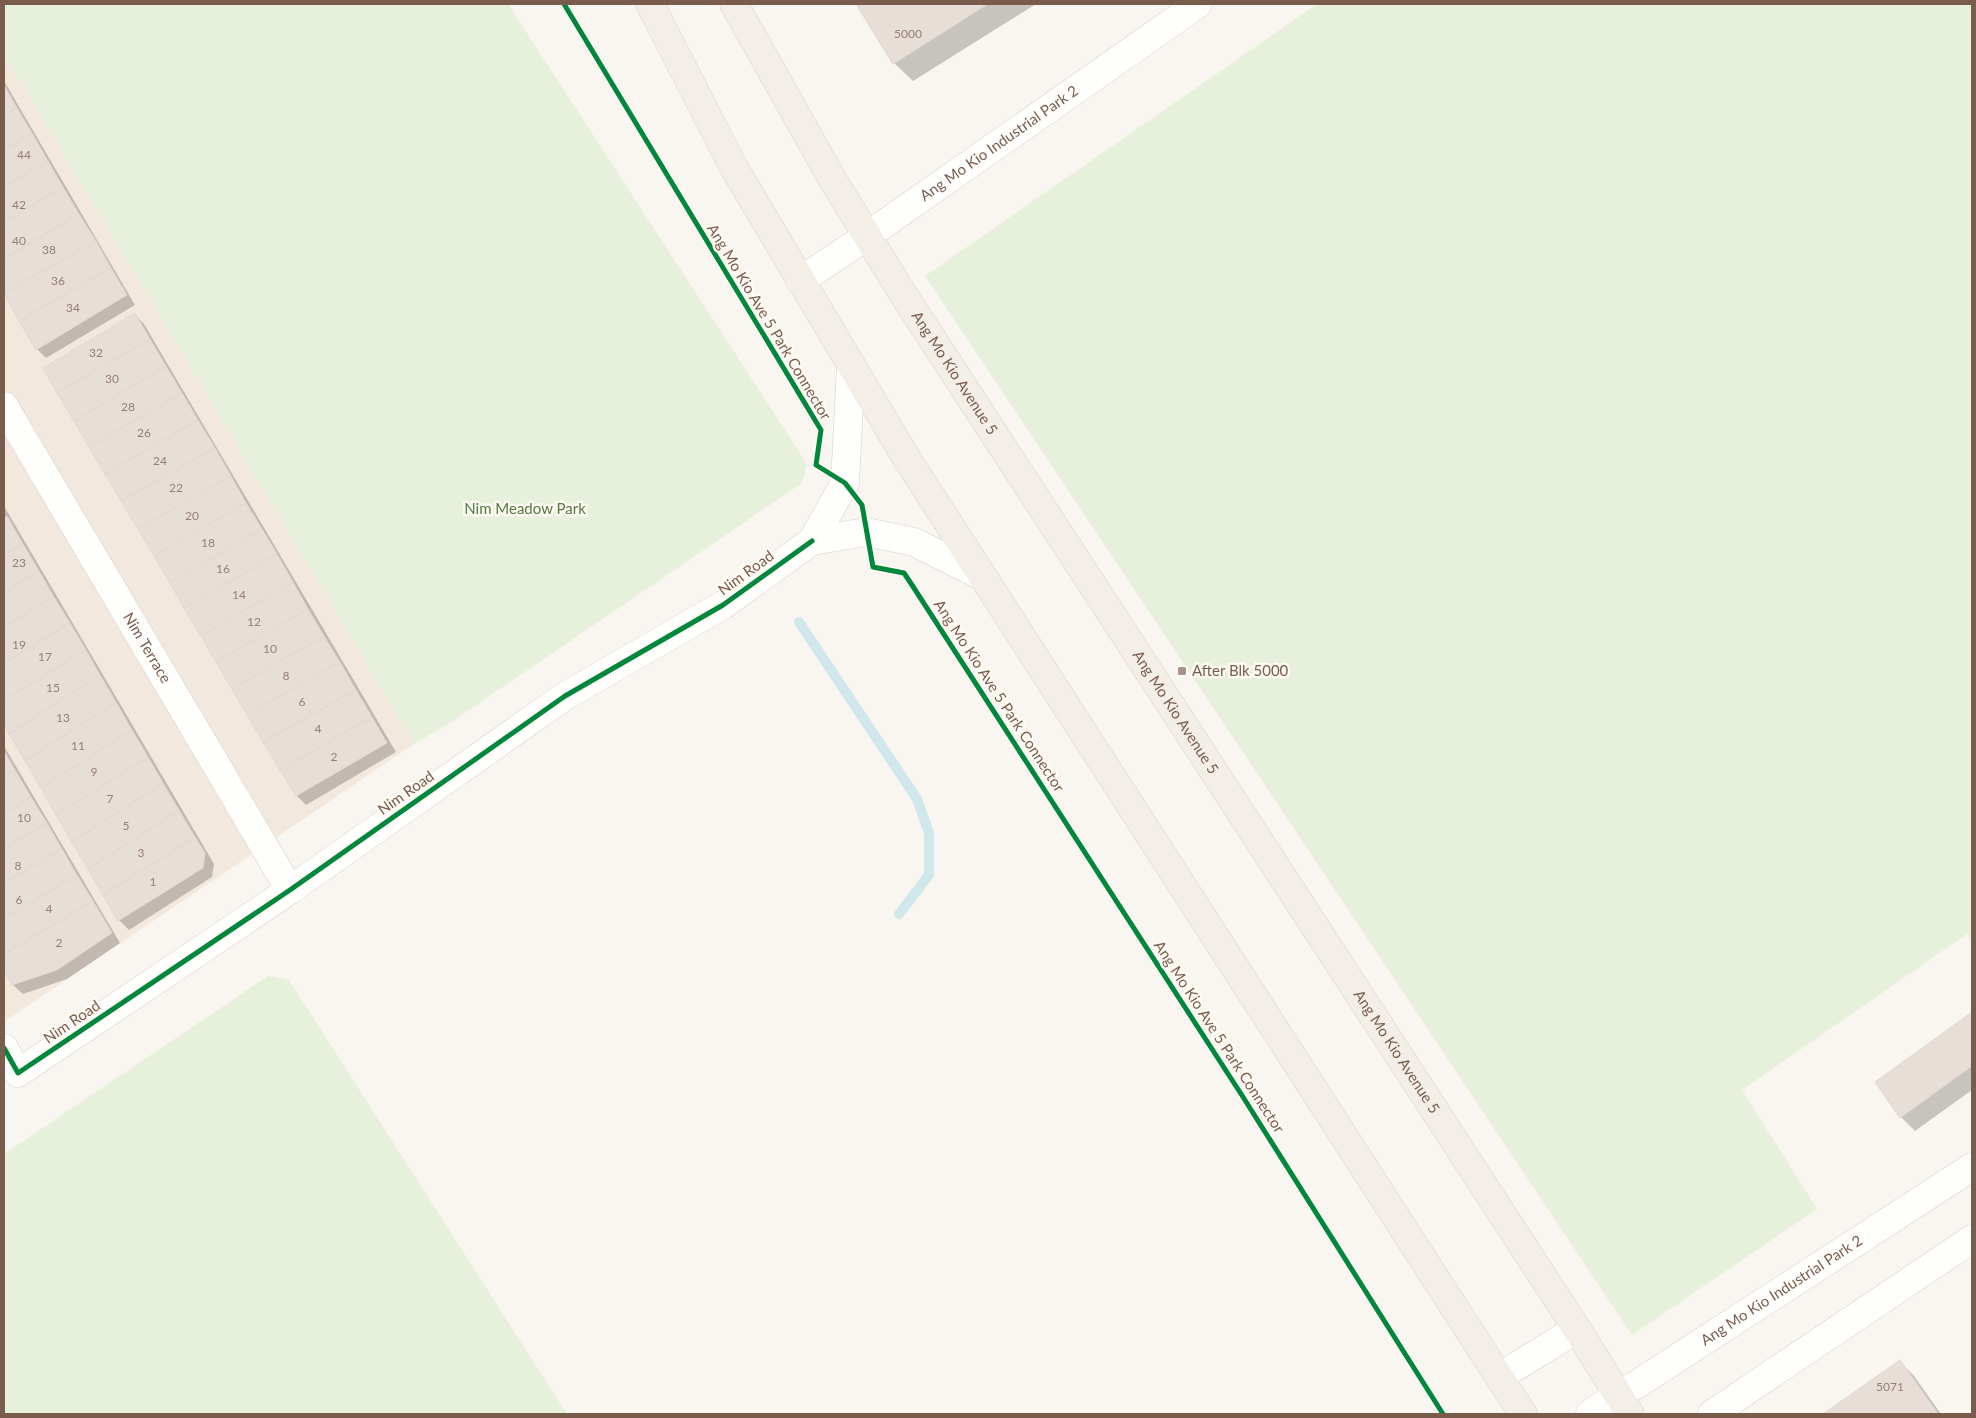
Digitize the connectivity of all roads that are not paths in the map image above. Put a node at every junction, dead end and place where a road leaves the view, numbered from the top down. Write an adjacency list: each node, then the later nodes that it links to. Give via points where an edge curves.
1 (650, 4): 5 (main road, via 733,166)
2 (734, 4): 4 (main road, Ang Mo Kio Avenue 5)
3 (1198, 4): 4 (street, Ang Mo Kio Industrial Park 2)
4 (867, 236): 5 (street, Ang Mo Kio Industrial Park 2); 14 (main road, Ang Mo Kio Avenue 5)
5 (800, 280): 6 (main road)
6 (851, 366): 8 (street, via 845,483); 9 (main road)
7 (4, 406): 10 (street, Nim Terrace)
8 (812, 541): 9 (street, via 866,532 914,542); 10 (street, Nim Road, via 723,605 565,696)
9 (982, 576): 15 (main road)
10 (290, 890): 11 (street, Nim Road, via 18,1073)
11 (4, 1048)
12 (1972, 1167): 17 (street, Ang Mo Kio Industrial Park 2, via 1639,1383)
13 (1972, 1239): 16 (street)
14 (1577, 1328): 15 (street); 17 (main road, Ang Mo Kio Avenue 5)
15 (1499, 1378): 18 (main road)
16 (1738, 1404): 20 (street)
17 (1624, 1405): 19 (street, Ang Mo Kio Industrial Park 2)
18 (1523, 1414)
19 (1590, 1414)
20 (1712, 1414)

